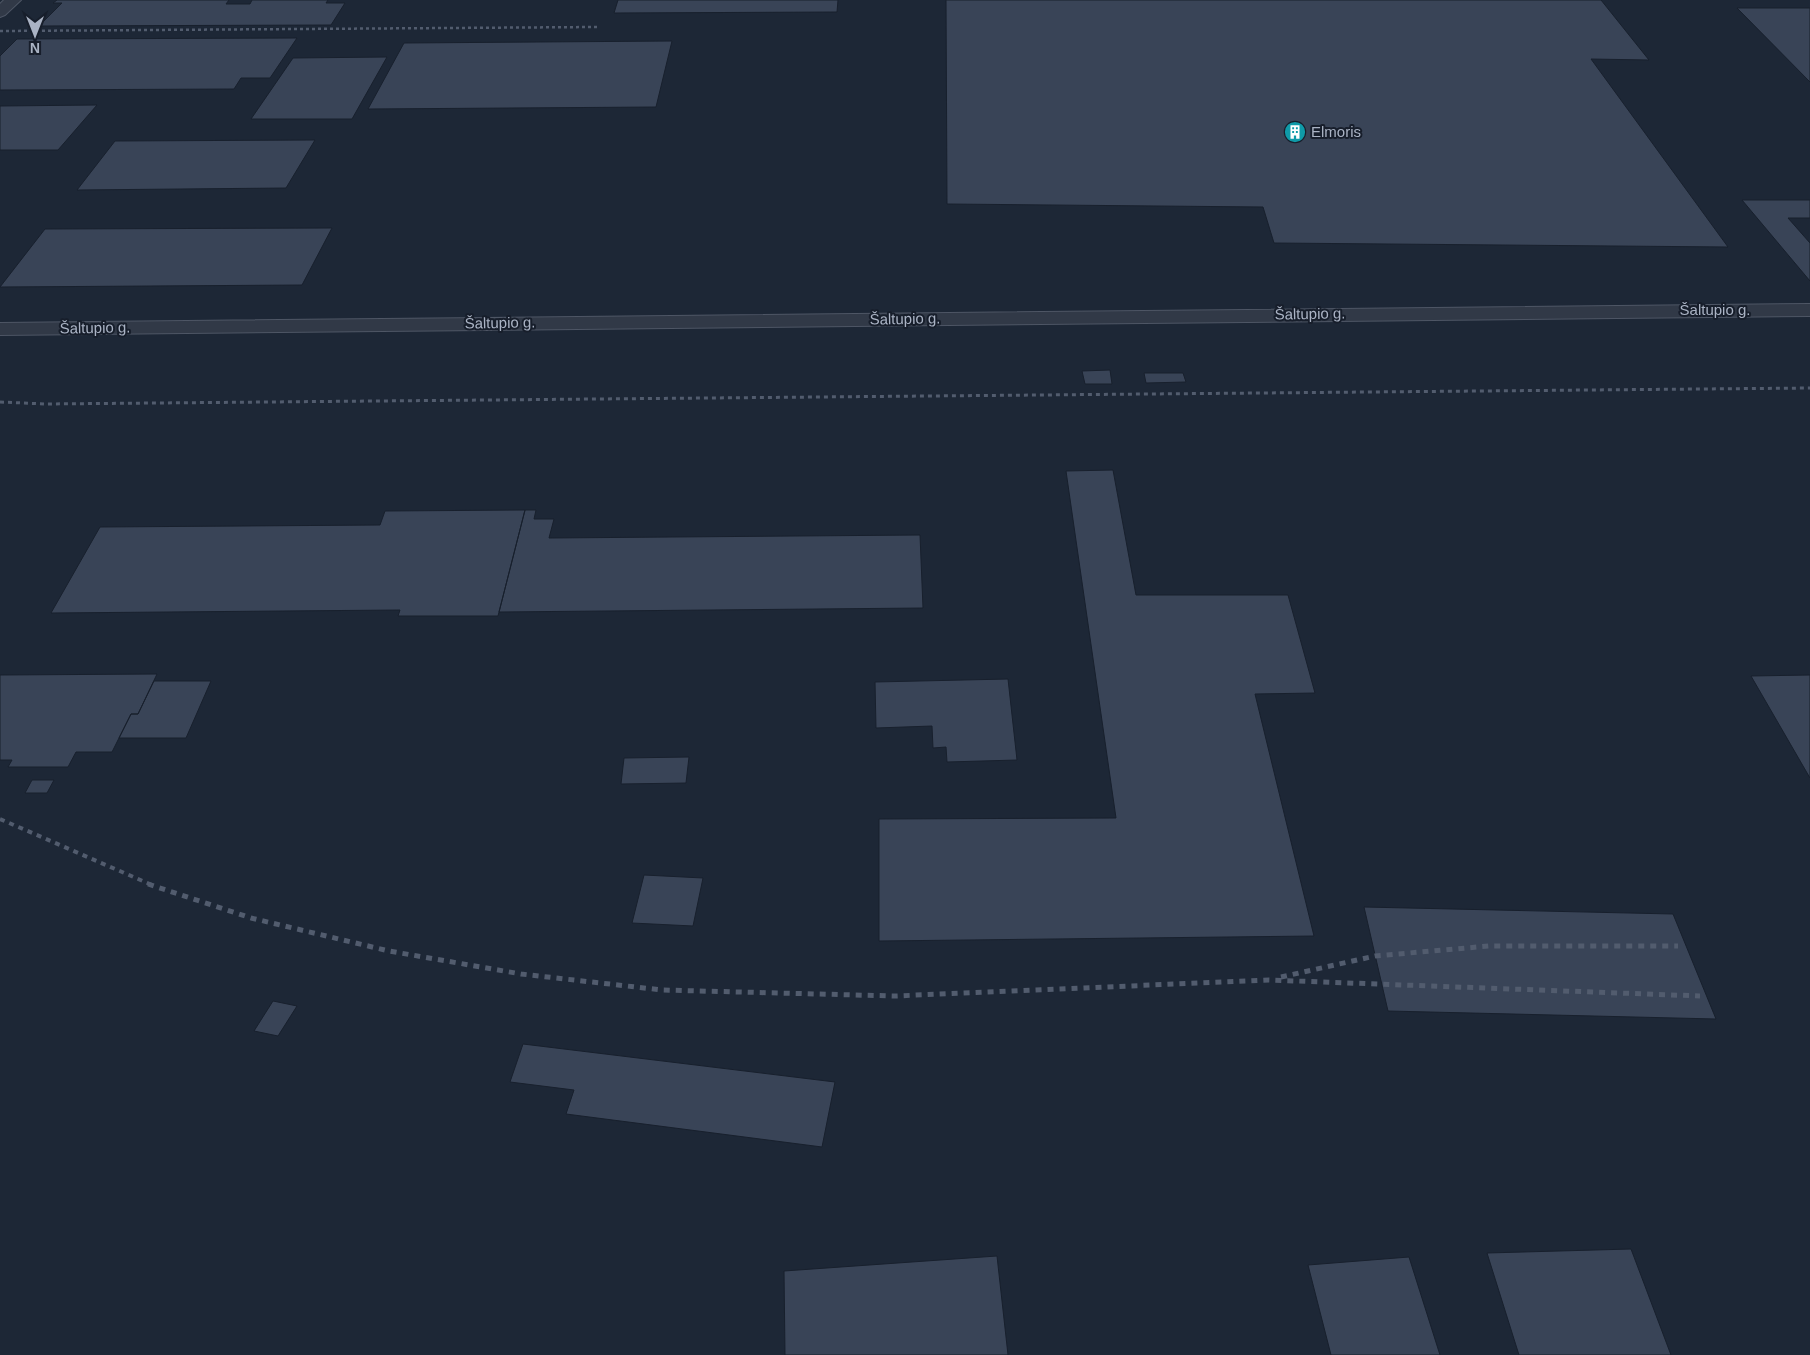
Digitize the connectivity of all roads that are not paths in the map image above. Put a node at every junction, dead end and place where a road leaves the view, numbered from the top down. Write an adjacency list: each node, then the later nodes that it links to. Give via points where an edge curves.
1 (13, 0): 2 (street)
2 (0, 12)
3 (1810, 310): 4 (street, Šaltupio g.)
4 (0, 329)

